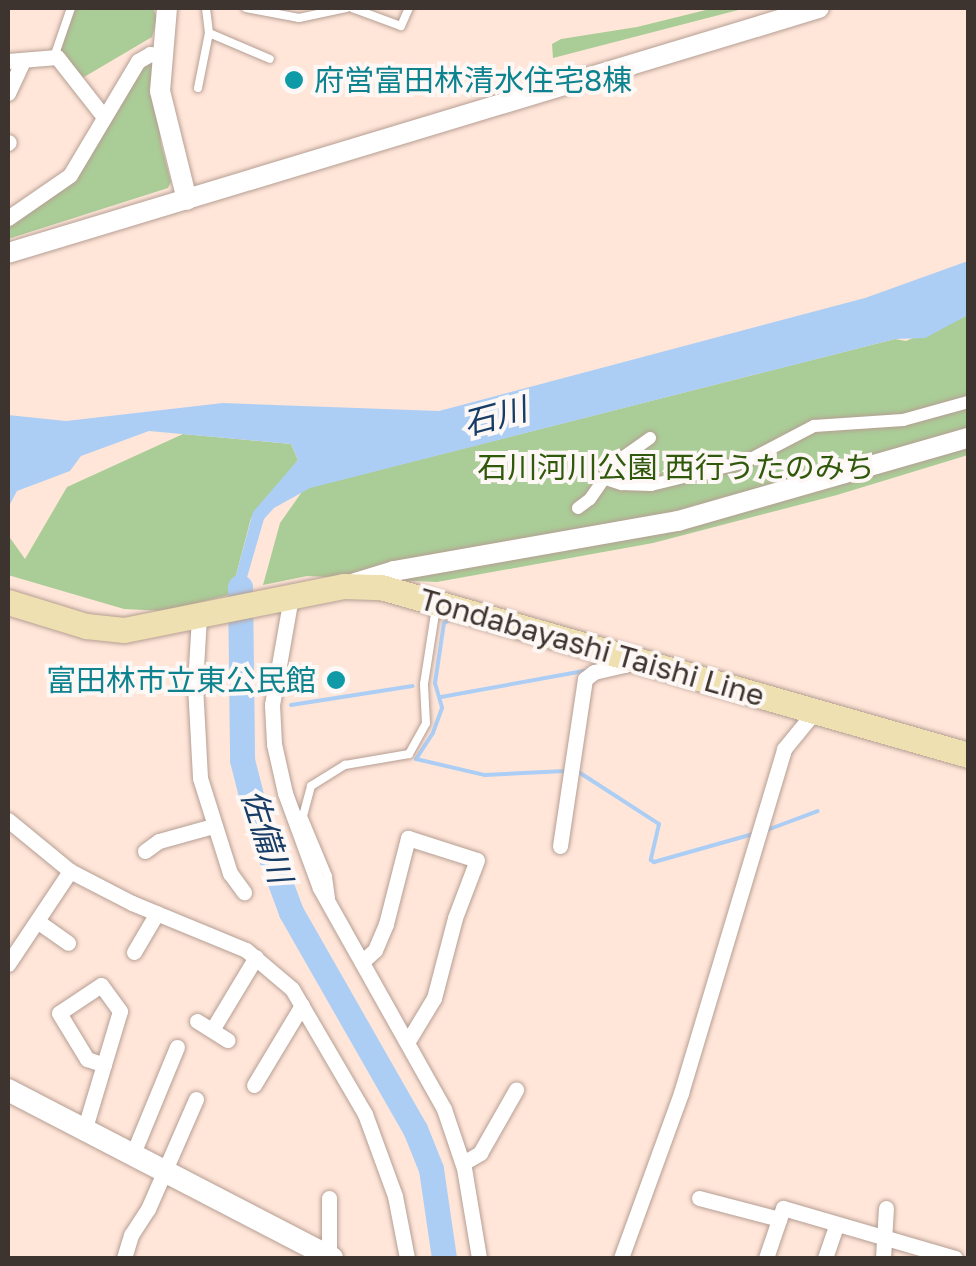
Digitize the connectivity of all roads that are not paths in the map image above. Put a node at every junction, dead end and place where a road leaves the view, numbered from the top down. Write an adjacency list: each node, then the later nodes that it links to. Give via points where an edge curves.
1 (71, 8): 10 (lane)
2 (167, 8): 9 (street)
3 (206, 8): 8 (lane)
4 (246, 8): 5 (lane, via 299,18)
5 (349, 8): 6 (lane, via 401,26)
6 (409, 8)
7 (819, 8): 16 (street)
8 (209, 33): 11 (lane); 13 (lane)
9 (160, 56): 15 (street, via 138,61); 16 (street, via 166,130)
10 (54, 57): 12 (street); 15 (street)
11 (270, 59)
12 (15, 61): 14 (street)
13 (198, 88)
14 (8, 93)
15 (104, 117): 17 (street, via 70,175)
16 (188, 200): 18 (street)
17 (8, 218)
18 (8, 254)
19 (968, 402): 22 (street, via 903,420 814,426 745,462 652,484)
20 (650, 438): 22 (street)
21 (968, 438): 24 (street, via 678,521 394,571)
22 (602, 478): 23 (street)
23 (578, 508)
24 (344, 586): 25 (main road, Tondabayashi Taishi Line); 27 (main road, Tondabayashi Taishi Line)
25 (289, 597): 28 (main road, Tondabayashi Taishi Line); 38 (street, via 272,705 274,744 292,820)
26 (8, 602): 28 (main road, Tondabayashi Taishi Line, via 104,630)
27 (437, 602): 29 (main road, Tondabayashi Taishi Line); 38 (lane, via 424,684 426,723 409,754 344,765 311,786 303,816 328,876)
28 (205, 616): 33 (street, via 196,685 200,778)
29 (628, 657): 30 (main road, Tondabayashi Taishi Line); 34 (street, via 625,665 584,679)
30 (815, 711): 31 (main road, Tondabayashi Taishi Line); 71 (street, via 784,749 672,1121)
31 (968, 756)
32 (8, 820): 36 (street)
33 (213, 826): 35 (street, via 160,833); 37 (street)
34 (560, 846)
35 (145, 850)
36 (70, 871): 39 (street); 40 (street)
37 (244, 892)
38 (332, 909): 44 (street)
39 (157, 913): 42 (street); 43 (street)
40 (37, 920): 41 (street); 45 (street)
41 (68, 942)
42 (134, 952)
43 (256, 957): 46 (street); 48 (street)
44 (362, 962): 50 (street); 50 (street, via 386,924 408,838 477,860 434,998)
45 (8, 964)
46 (302, 1005): 53 (street, via 261,1054); 69 (street, via 365,1114 395,1196)
47 (198, 1021): 48 (street)
48 (212, 1030): 49 (street)
49 (228, 1040)
50 (408, 1041): 59 (street, via 444,1109)
51 (177, 1047): 58 (street)
52 (104, 1064): 52 (street, via 120,1011 102,985 59,1012 87,1059); 57 (street)
53 (254, 1084)
54 (8, 1090): 57 (main road)
55 (516, 1090): 59 (street, via 480,1154)
56 (196, 1099): 60 (street)
57 (84, 1131): 58 (main road)
58 (132, 1156): 60 (main road)
59 (463, 1164): 70 (street)
60 (162, 1172): 67 (street); 68 (main road)
61 (329, 1198): 68 (street)
62 (699, 1198): 64 (street)
63 (886, 1208): 66 (street)
64 (780, 1219): 65 (street, via 783,1208); 72 (street)
65 (836, 1226): 66 (street, via 837,1221); 73 (street)
66 (882, 1235): 74 (street); 75 (street)
67 (124, 1258)
68 (331, 1258)
69 (407, 1258)
70 (480, 1258)
71 (622, 1258)
72 (766, 1258)
73 (825, 1258)
74 (883, 1258)
75 (955, 1258)

